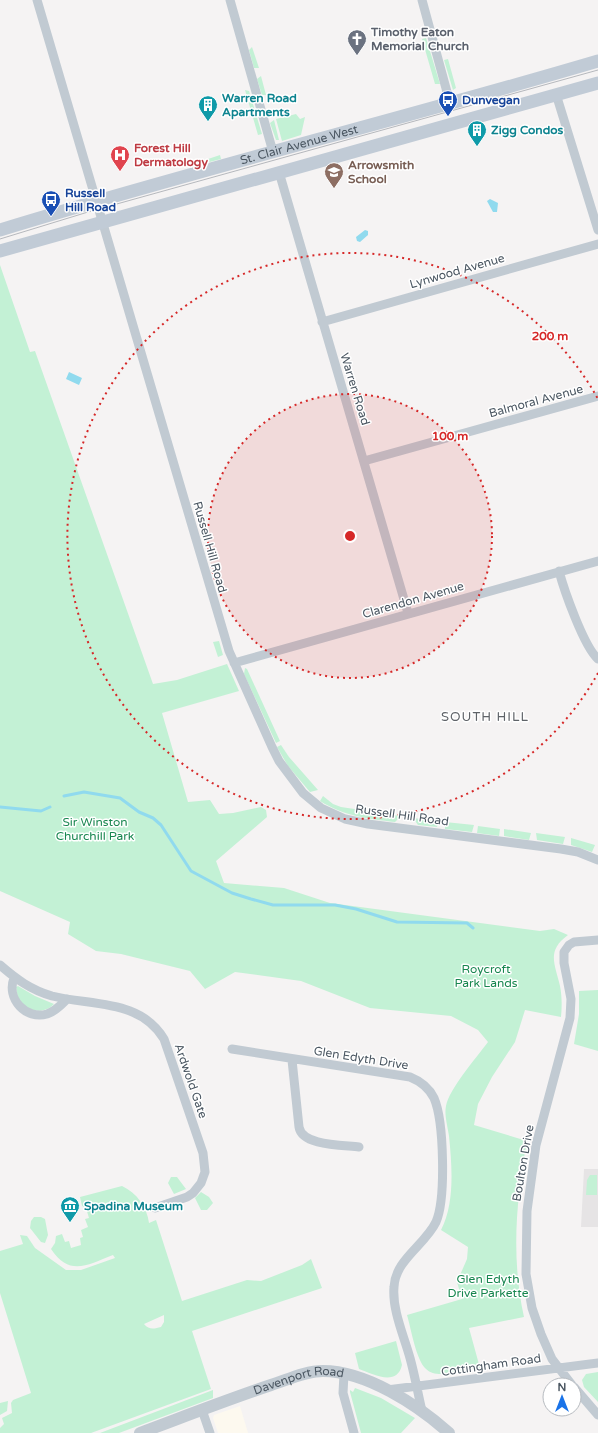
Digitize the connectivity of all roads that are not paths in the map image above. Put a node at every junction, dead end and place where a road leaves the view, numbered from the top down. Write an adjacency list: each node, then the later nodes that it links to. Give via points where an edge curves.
1 (37, 0): 12 (street, Russell Hill Road)
2 (230, 0): 10 (street)
3 (422, 0): 7 (street)
4 (598, 61): 7 (main road, St. Clair Avenue West)
5 (598, 83): 6 (main road, St. Clair Avenue West)
6 (556, 94): 9 (main road, St. Clair Avenue West); 15 (street)
7 (450, 103): 8 (main road, St. Clair Avenue West)
8 (385, 120): 9 (main road); 10 (main road, St. Clair Avenue West)
9 (391, 142): 11 (main road, St. Clair Avenue West)
10 (273, 152): 12 (main road, St. Clair Avenue West)
11 (279, 172): 13 (main road, St. Clair Avenue West); 18 (street, Warren Road)
12 (96, 201): 13 (street, Russell Hill Road); 14 (main road, St. Clair Avenue West)
13 (102, 223): 17 (main road, St. Clair Avenue West); 25 (street, Russell Hill Road)
14 (0, 230)
15 (598, 230)
16 (598, 244): 18 (street, Lynwood Avenue)
17 (0, 251)
18 (322, 322): 20 (street, Warren Road)
19 (598, 396): 20 (street, Balmoral Avenue)
20 (364, 461): 23 (street, Warren Road)
21 (598, 561): 22 (street, Clarendon Avenue)
22 (558, 571): 23 (street, Clarendon Avenue); 24 (street, via 566,598)
23 (408, 613): 25 (street, Clarendon Avenue)
24 (598, 659)
25 (234, 663): 26 (street, Russell Hill Road, via 279,761 303,793 332,814 368,824 561,849)
26 (598, 860)
27 (598, 940): 36 (street, Boulton Drive, via 574,942 564,952 570,1018 536,1145 528,1211 528,1291 541,1334)
28 (0, 965): 29 (street, Ardwold Gate)
29 (14, 978): 30 (street, Ardwold Gate, via 33,989); 30 (street, via 12,984 16,1002 21,1009 32,1014 48,1014)
30 (67, 999): 34 (street, Ardwold Gate, via 133,1011 154,1025 164,1039 203,1153 205,1172 202,1183 193,1193)
31 (232, 1049): 32 (street, Glen Edyth Drive)
32 (292, 1060): 33 (street, via 301,1134 313,1141); 39 (street, Glen Edyth Drive, via 410,1077 424,1085 434,1098 441,1142 440,1209 432,1230 399,1270 394,1287 397,1313)
33 (359, 1147)
34 (154, 1208)
35 (598, 1363): 36 (street, Cottingham Road)
36 (558, 1368): 38 (street, Boulton Drive); 39 (street, Cottingham Road)
37 (344, 1374): 40 (street, Davenport Road); 42 (street, Davenport Road, via 323,1371 308,1373); 47 (street, via 343,1393)
38 (566, 1377)
39 (417, 1387): 40 (street, Cottingham Road); 43 (street, Glen Edyth Drive)
40 (387, 1390): 43 (street, Davenport Road)
41 (582, 1396): 44 (street, Boulton Drive)
42 (202, 1410): 45 (street, Davenport Road); 46 (street)
43 (422, 1411): 48 (street, Davenport Road)
44 (598, 1415)
45 (140, 1433)
46 (210, 1433)
47 (354, 1433)
48 (449, 1433)

